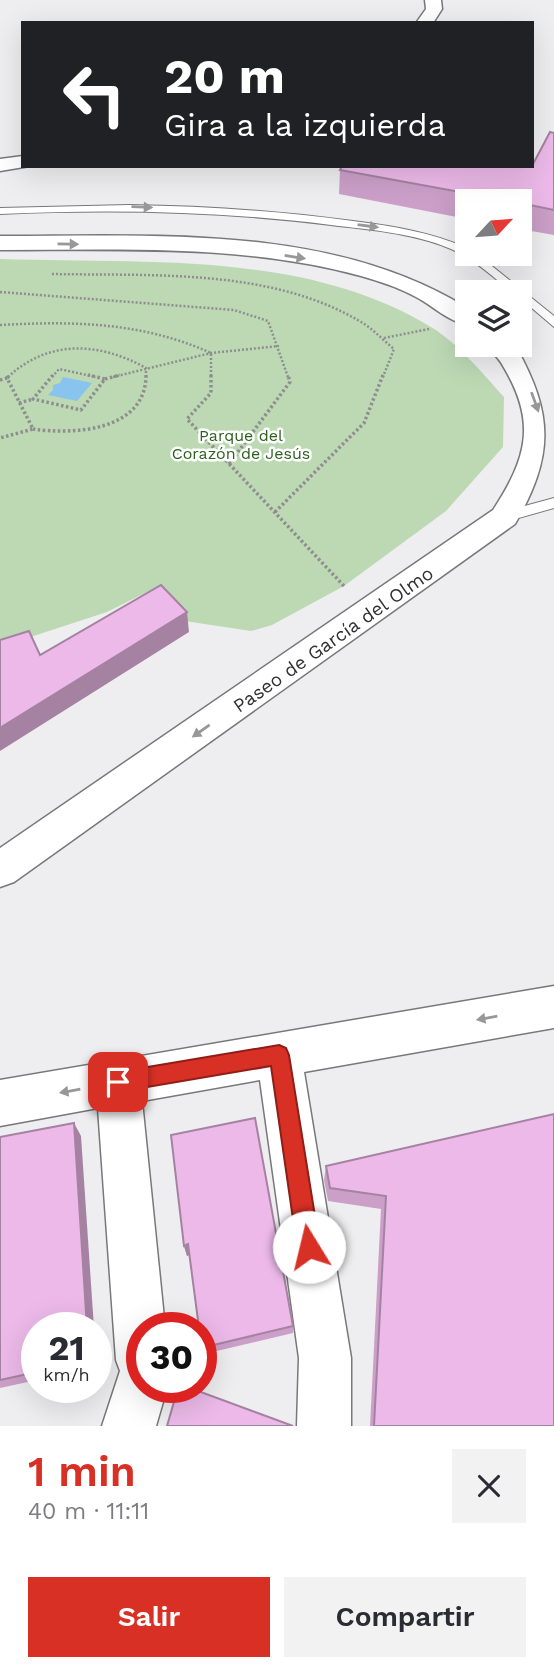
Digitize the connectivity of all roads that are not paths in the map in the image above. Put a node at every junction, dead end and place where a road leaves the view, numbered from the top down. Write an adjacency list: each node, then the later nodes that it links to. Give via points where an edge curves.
1 (433, 0): 2 (street)
2 (425, 21)
3 (21, 162): 4 (street)
4 (0, 165)
5 (0, 211): 7 (lane, one-way to 7, via 142,206 277,214 384,228)
6 (0, 243): 11 (street, one-way to 11, via 242,249 340,264 401,280)
7 (455, 246)
8 (486, 266): 9 (lane)
9 (504, 280)
10 (532, 303): 12 (lane)
11 (455, 311)
12 (554, 323)
13 (511, 357): 15 (street, Paseo de García del Olmo, one-way to 15, via 531,391 544,427 534,470)
14 (554, 503): 15 (lane)
15 (504, 517): 16 (street, Paseo de García del Olmo, one-way to 16)
16 (0, 870)
17 (554, 1007): 18 (street, one-way to 18)
18 (279, 1055): 19 (street); 24 (street, via 326,1358)
19 (118, 1082): 20 (street, one-way to 20); 21 (street)
20 (0, 1103)
21 (138, 1312)
22 (136, 1403): 23 (street)
23 (129, 1426)
24 (324, 1426)

